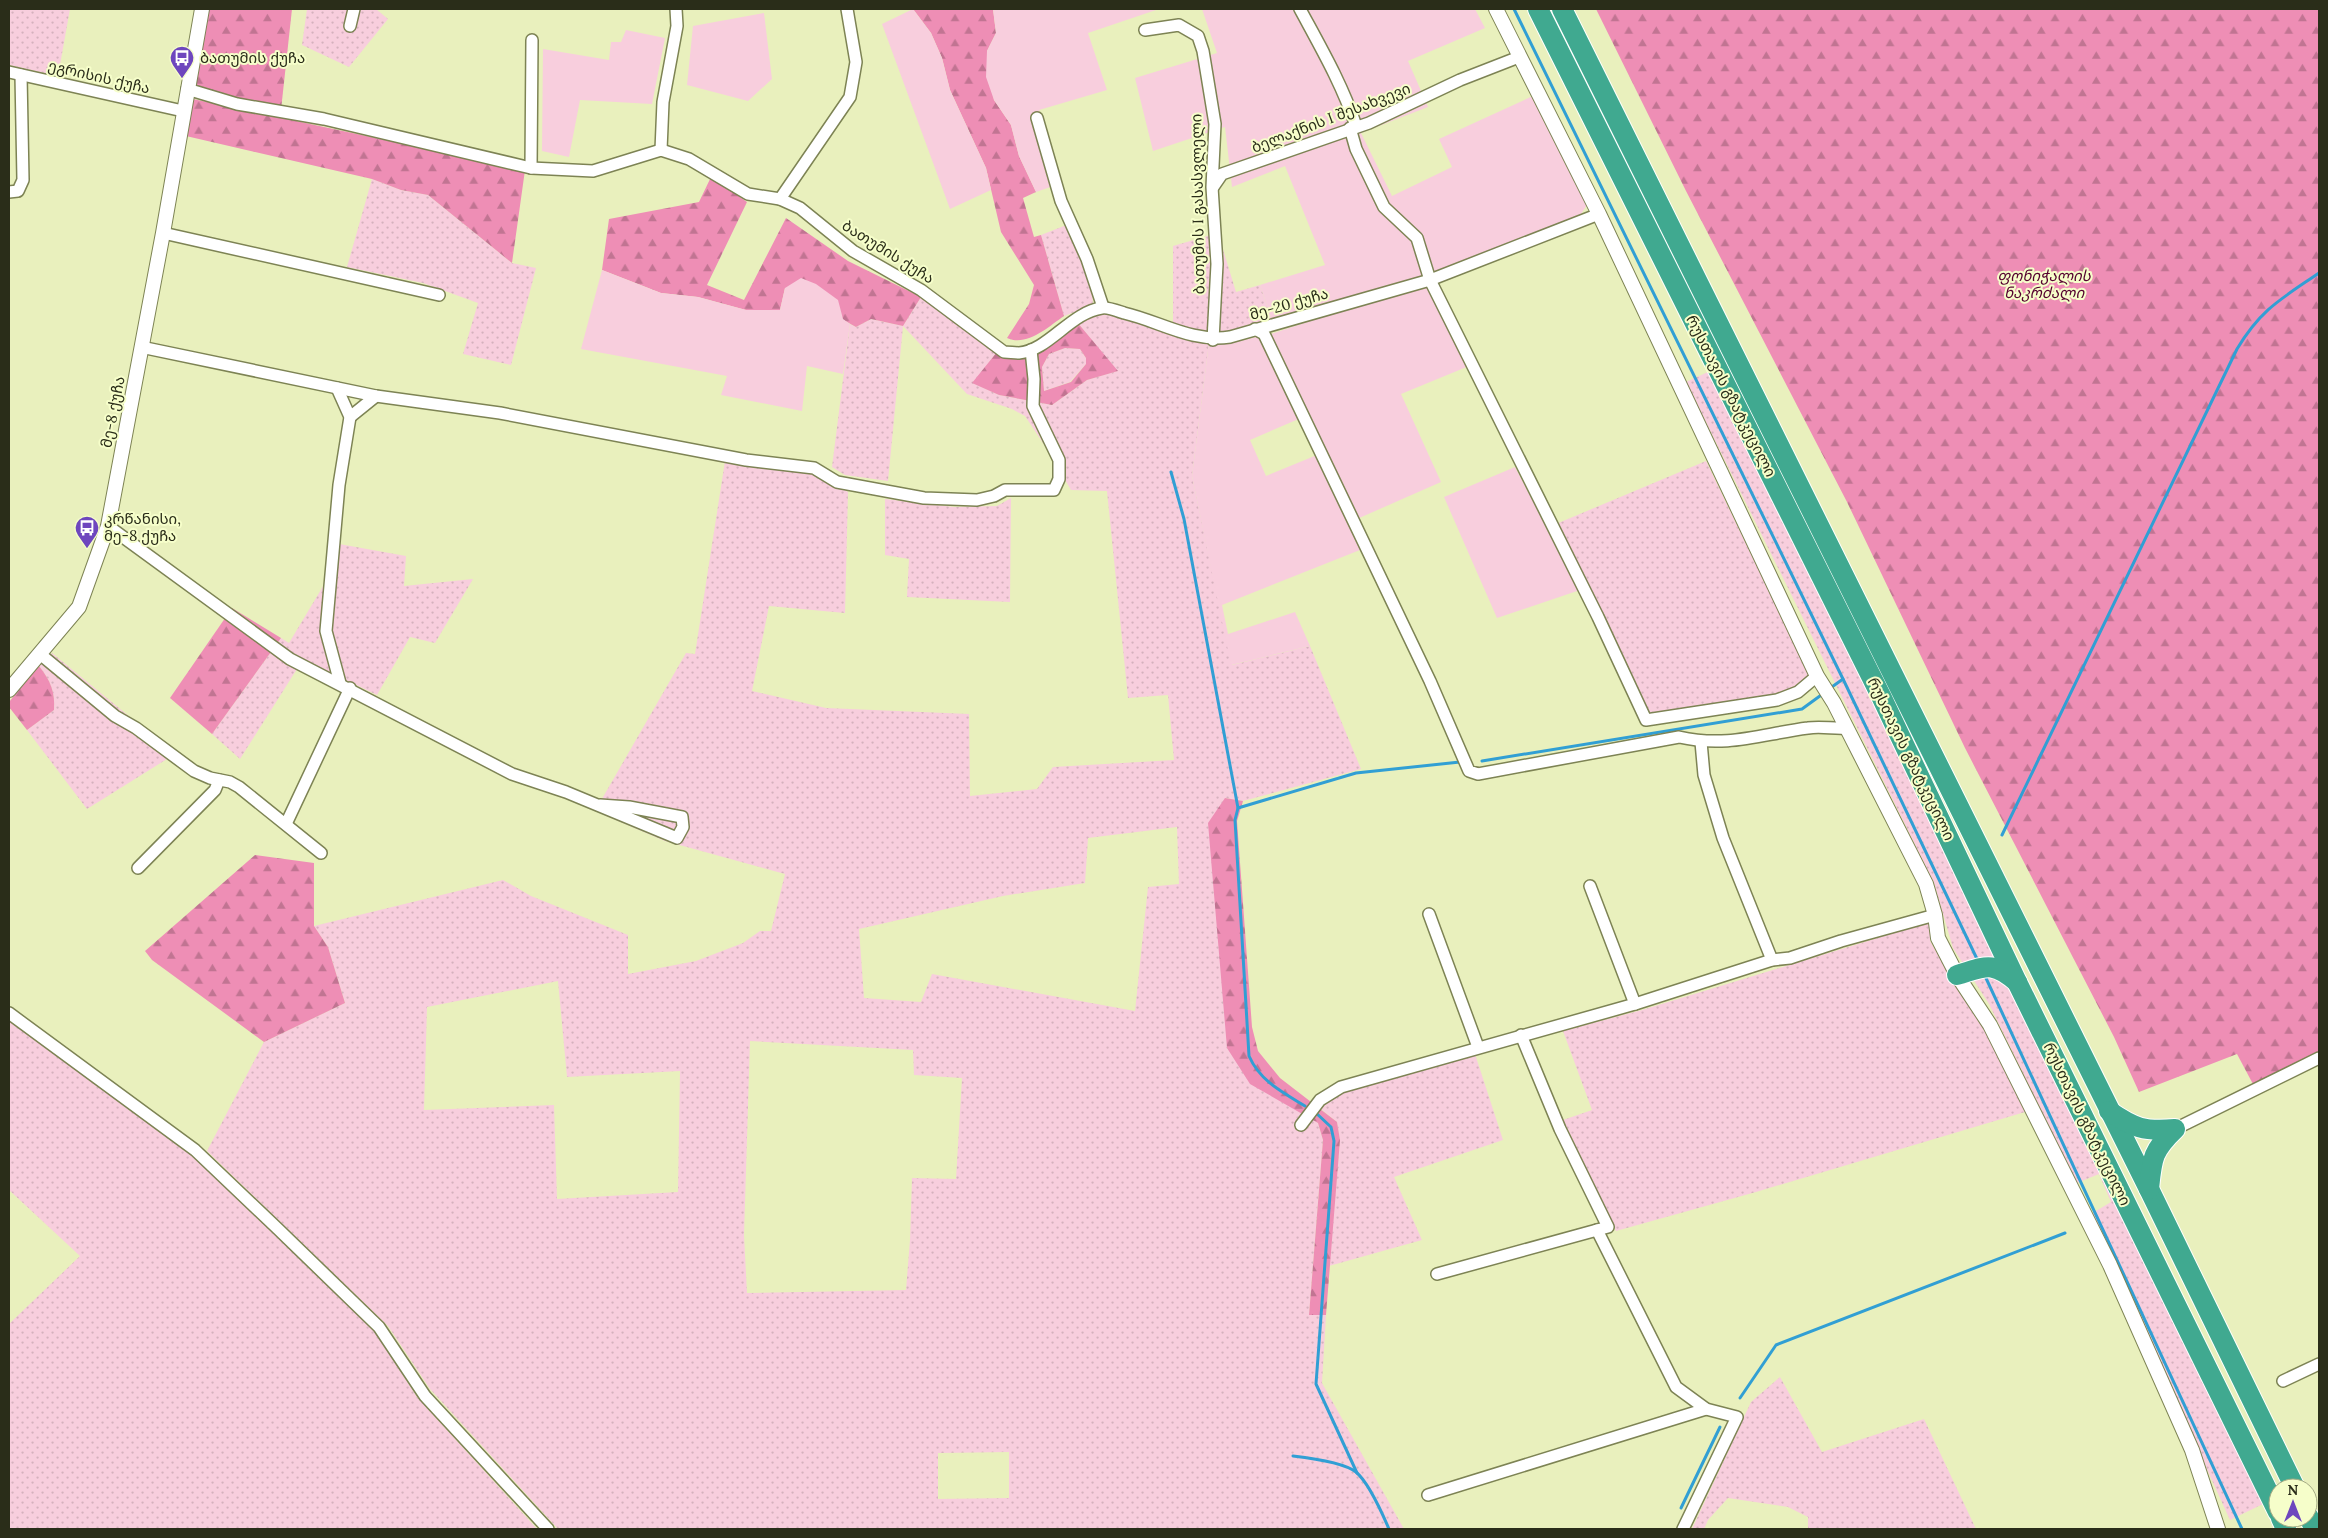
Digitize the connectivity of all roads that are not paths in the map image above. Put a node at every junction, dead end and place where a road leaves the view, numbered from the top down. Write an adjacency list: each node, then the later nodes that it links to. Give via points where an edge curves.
1 (202, 9): 15 (street, მე-8 ქუჩა)
2 (354, 9): 9 (street)
3 (676, 9): 19 (street, via 677,26 663,102)
4 (847, 9): 23 (street, via 856,62 850,97)
5 (1300, 9): 18 (street, via 1346,95)
6 (1496, 9): 12 (street)
7 (1538, 9): 51 (highway, რუსთავის გზატკეცილი, via 1881,696)
8 (1562, 9): 60 (highway, რუსთავის გზატკეცილი)
9 (350, 26)
10 (1145, 30): 21 (street, ბათუმის I გასასვლელი, via 1179,25 1198,36 1215,124)
11 (532, 40): 20 (street)
12 (1520, 57): 18 (street, ბელაქნის I შესახვევი); 24 (street)
13 (9, 72): 14 (street, ეგრისის ქუჩა)
14 (22, 75): 16 (street, ეგრისის ქუჩა); 22 (street, via 23,180 18,191)
15 (187, 89): 16 (street, მე-8 ქუჩა); 20 (street, via 237,104 324,119)
16 (183, 111): 25 (street, მე-8 ქუჩა)
17 (1036, 118): 28 (street, via 1061,201 1087,259)
18 (1353, 127): 21 (street, ბელაქნის I შესახვევი, via 1222,174); 26 (street, via 1356,149 1384,207 1417,238)
19 (661, 150): 20 (street, via 593,171); 23 (street, ბათუმის ქუჩა, via 689,159 748,194)
20 (531, 168)
21 (1212, 188): 30 (street, ბათუმის I გასასვლელი, via 1217,241)
22 (9, 192)
23 (780, 199): 32 (street, ბათუმის ქუჩა, via 800,208 853,251 921,290 1004,352)
24 (1599, 214): 26 (street, მე-20 ქუჩა); 38 (street)
25 (163, 233): 27 (street); 31 (street, მე-8 ქუჩა)
26 (1430, 280): 29 (street, მე-20 ქუჩა); 38 (street, via 1646,720 1777,700)
27 (439, 295)
28 (1102, 307): 30 (street, მე-20 ქუჩა); 32 (street, via 1081,316)
29 (1255, 329): 30 (street, მე-20 ქუჩა); 42 (street, via 1264,334 1430,681 1469,771 1478,774 1679,737)
30 (1213, 340)
31 (141, 347): 33 (street); 36 (street, მე-8 ქუჩა)
32 (1031, 350): 34 (street, via 1034,406 1059,460 1059,479 1054,490 1005,490 977,500 924,498 837,482 814,468 737,458 500,413)
33 (337, 388): 34 (street); 35 (street)
34 (376, 396): 35 (street)
35 (350, 417): 39 (street, via 339,485 326,631)
36 (108, 526): 37 (street, მე-8 ქუჩა, via 79,607); 39 (street, via 290,658)
37 (40, 654): 40 (street, მე-8 ქუჩა); 43 (street, via 115,716 194,771)
38 (1820, 680): 41 (street)
39 (345, 686): 44 (street, via 512,774); 45 (street)
40 (9, 690)
41 (1846, 728): 42 (street, via 1810,728 1738,741); 50 (street, via 1926,884)
42 (1701, 742): 52 (street, via 1704,776 1724,838)
43 (219, 780): 45 (street, via 239,787); 47 (street, via 215,790)
44 (600, 805): 44 (street, via 677,838 683,827 682,818 629,807)
45 (286, 824): 46 (street)
46 (321, 853)
47 (138, 868)
48 (1590, 886): 55 (street)
49 (1429, 914): 58 (street)
50 (1936, 915): 52 (street, via 1790,958); 53 (street, via 1938,938)
51 (1993, 932): 53 (highway, via 1992,950); 54 (highway, რუსთავის გზატკეცილი)
52 (1772, 960): 55 (street)
53 (1971, 971): 54 (highway, via 2003,971); 74 (street, via 1990,1025 2110,1265 2192,1450)
54 (2017, 982): 70 (highway, რუსთავის გზატკეცილი)
55 (1635, 1004): 57 (street)
56 (9, 1013): 72 (street, via 195,1150 278,1229 379,1328 425,1396)
57 (1522, 1035): 58 (street); 64 (street, via 1560,1129 1608,1227)
58 (1478, 1047): 61 (street, via 1341,1087 1320,1100)
59 (2319, 1058): 62 (street)
60 (2109, 1111): 62 (highway, via 2138,1128 2152,1131); 63 (highway, რუსთავის გზატკეცილი)
61 (1301, 1126)
62 (2175, 1129): 63 (highway, via 2160,1143 2152,1159)
63 (2149, 1189): 69 (highway, რუსთავის გზატკეცილი)
64 (1597, 1230): 65 (street); 68 (street, via 1676,1387)
65 (1437, 1274)
66 (2319, 1364): 67 (street)
67 (2283, 1380)
68 (1706, 1409): 71 (street); 73 (street, via 1737,1417)
69 (2289, 1478)
70 (2268, 1492)
71 (1428, 1495)
72 (548, 1529)
73 (1683, 1529)
74 (2218, 1529)

